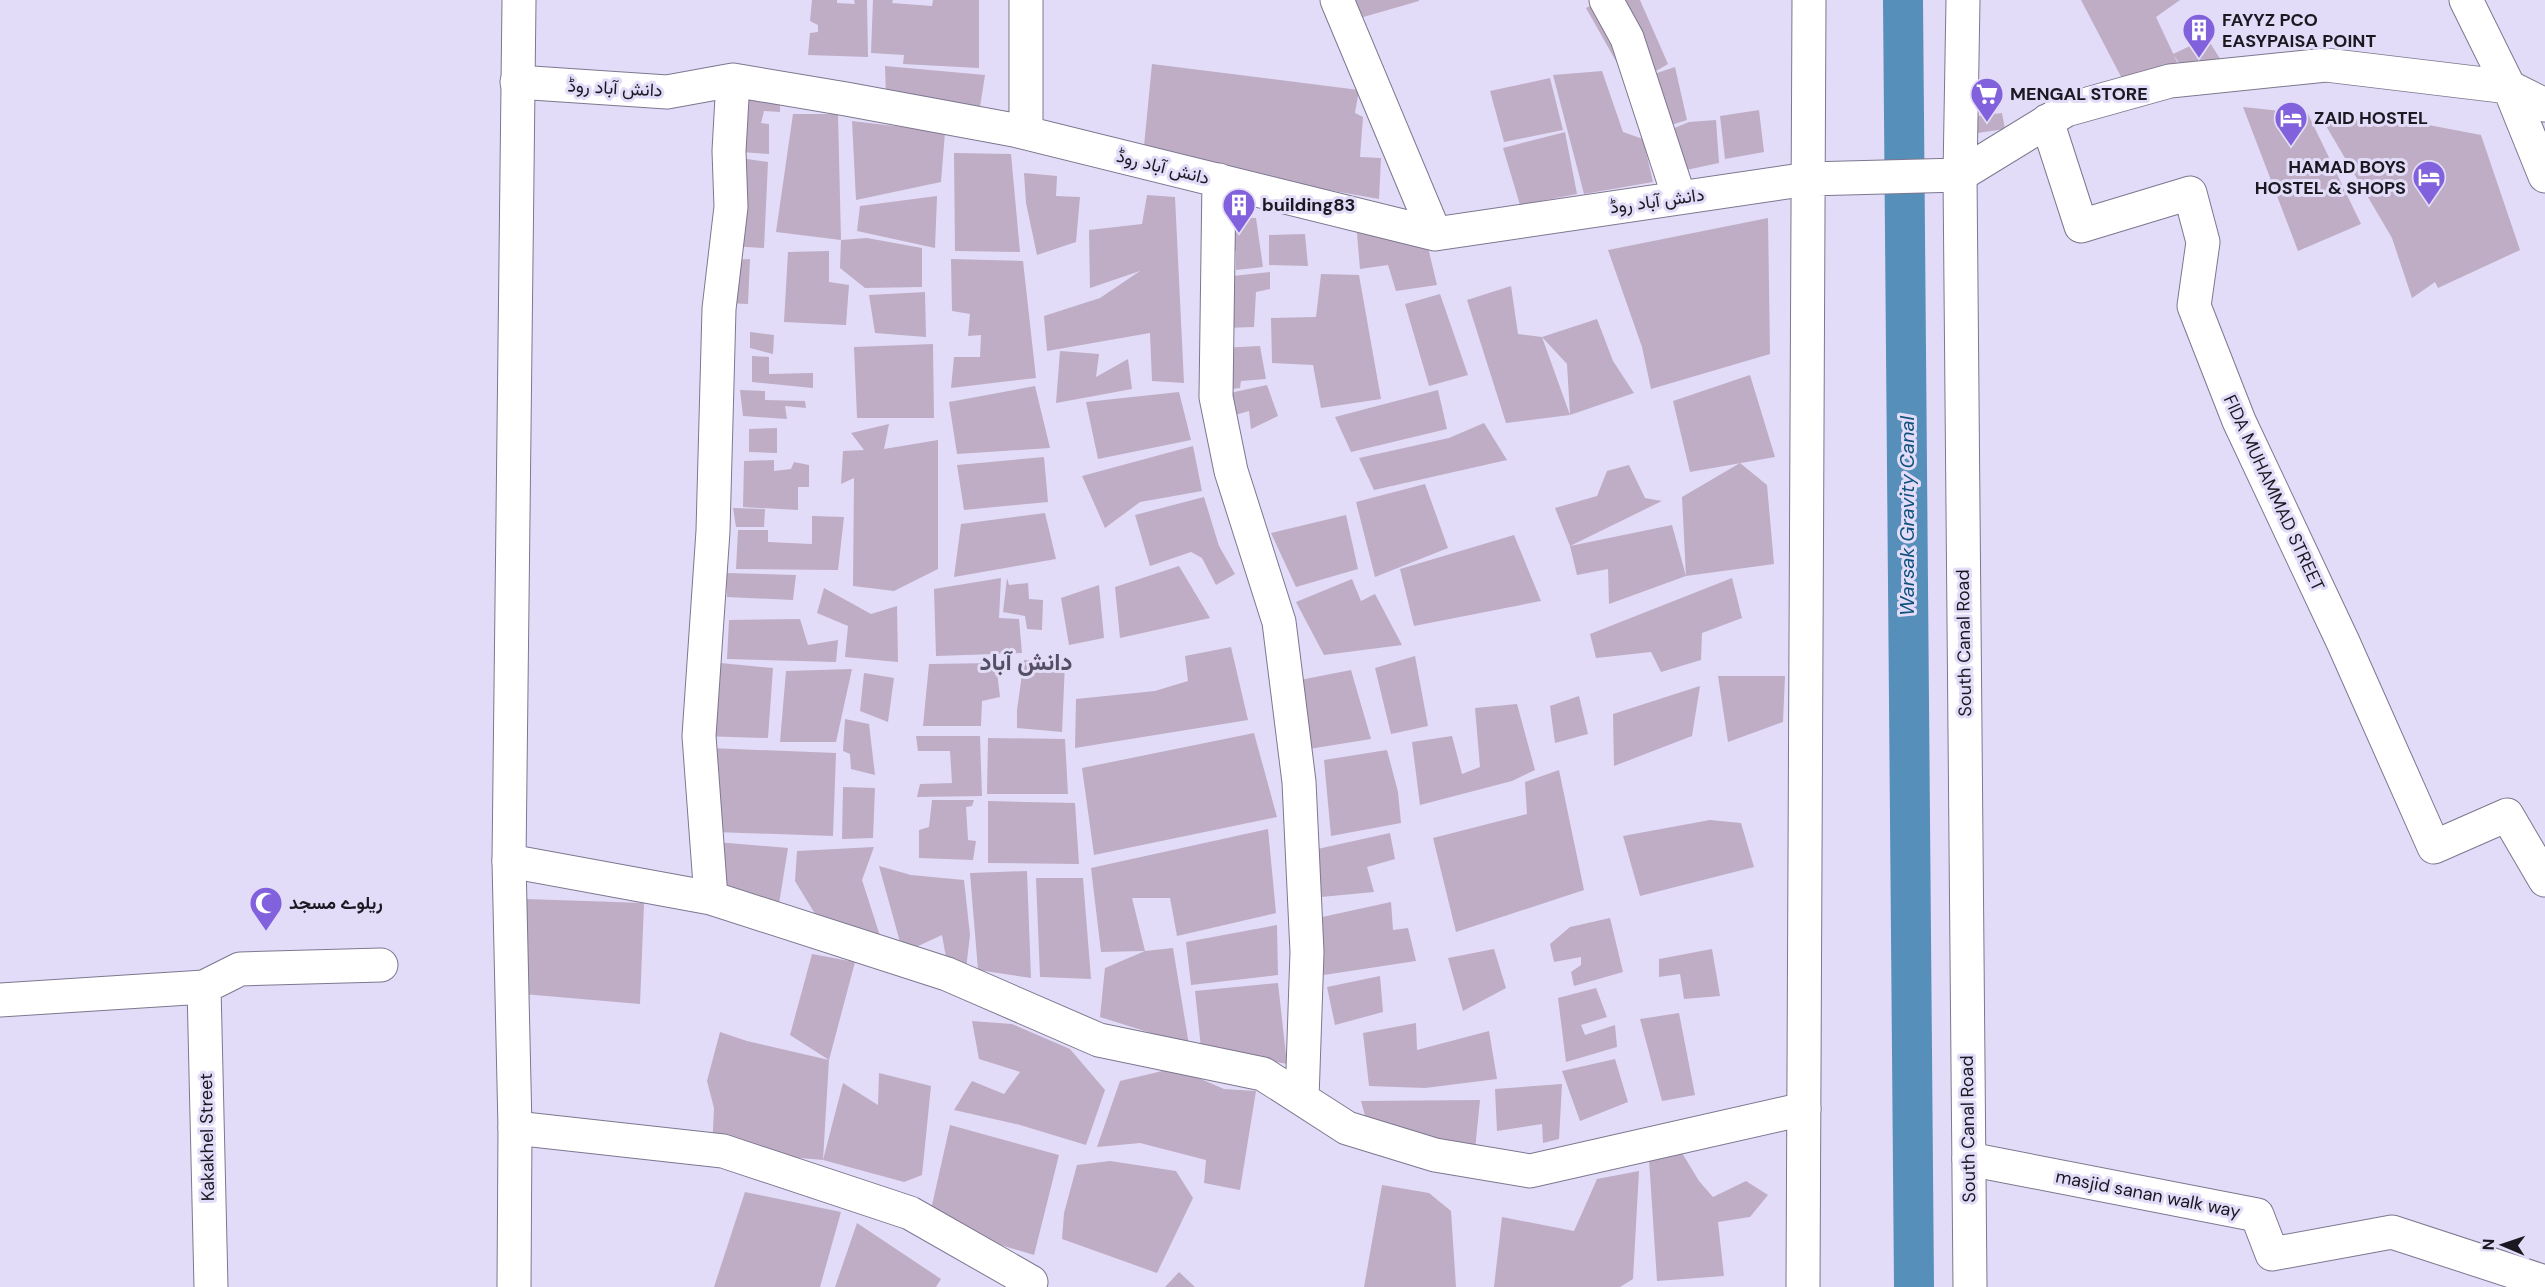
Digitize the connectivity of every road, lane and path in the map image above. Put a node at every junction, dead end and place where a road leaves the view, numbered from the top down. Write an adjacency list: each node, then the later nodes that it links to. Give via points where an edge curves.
1 (519, 0): 9 (street)
2 (1026, 0): 13 (street)
3 (1337, 0): 19 (street)
4 (1606, 0): 18 (street, via 1627,38)
5 (1809, 0): 16 (street)
6 (1963, 0): 14 (street, South Canal Road)
7 (2466, 0): 10 (street)
8 (733, 80): 9 (street, دانش آباد روڈ, via 667,92); 13 (street, دانش آباد روڈ); 22 (street, via 731,207 719,309 713,531 699,736)
9 (517, 82): 20 (street)
10 (2509, 87): 11 (street); 12 (street, via 2326,65 2170,81 2066,110); 15 (street)
11 (2545, 105)
12 (2047, 122): 14 (street); 21 (street, FIDA MUHAMMAD STREET, via 2081,226 2190,193 2203,242 2194,306 2239,421 2434,847 2507,816)
13 (1026, 133): 17 (street, دانش آباد روڈ)
14 (1960, 175): 16 (street, دانش آباد روڈ); 29 (street, South Canal Road)
15 (2545, 176)
16 (1808, 179): 18 (street, دانش آباد روڈ); 27 (street)
17 (1219, 180): 19 (street, دانش آباد روڈ); 26 (street, via 1216,397 1231,471 1279,622 1299,782 1307,952)
18 (1679, 197): 19 (street, دانش آباد روڈ)
19 (1434, 234)
20 (509, 861): 22 (street); 28 (street)
21 (2545, 880)
22 (711, 897): 26 (street, via 947,974 1099,1040 1263,1074)
23 (381, 965): 24 (street, via 240,969)
24 (204, 987): 25 (street); 32 (street, Kakakhel Street)
25 (0, 1000)
26 (1302, 1100): 27 (street, via 1347,1128 1435,1155 1530,1172)
27 (1804, 1109): 34 (street)
28 (515, 1128): 30 (street, via 723,1151 910,1213); 33 (street)
29 (1969, 1159): 31 (street, masjid sanan walk way, via 2257,1215 2272,1254 2392,1232); 35 (street, South Canal Road)
30 (1031, 1282)
31 (2545, 1282)
32 (211, 1287)
33 (514, 1287)
34 (1803, 1287)
35 (1970, 1287)

